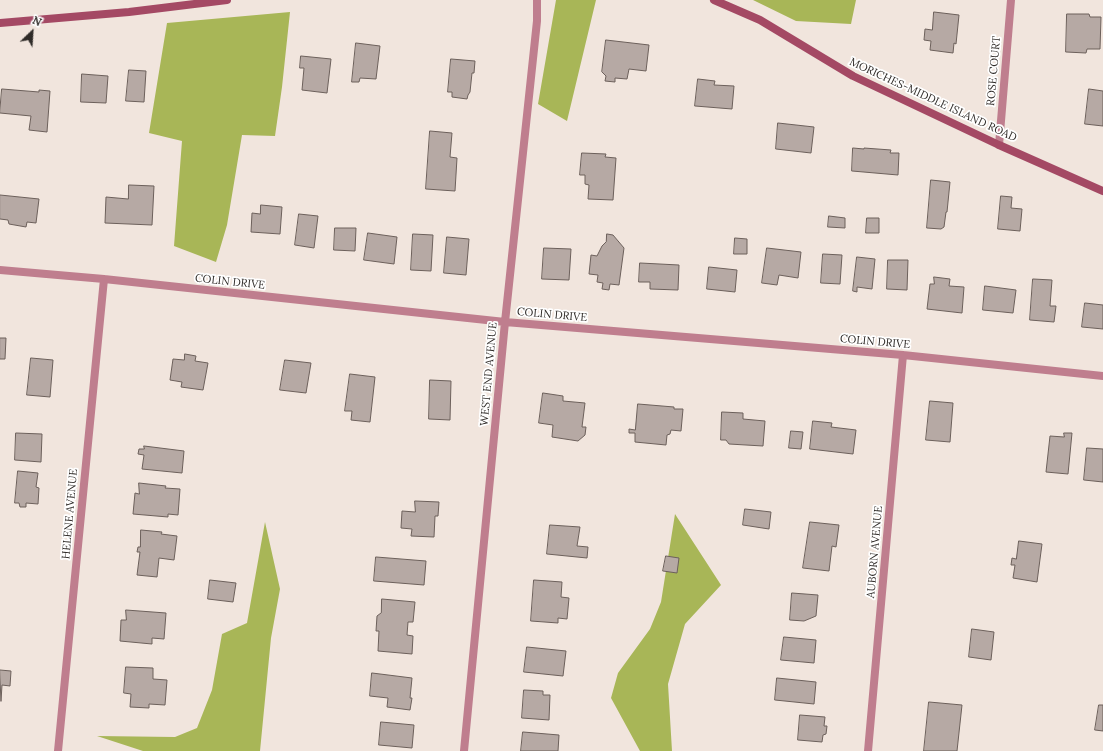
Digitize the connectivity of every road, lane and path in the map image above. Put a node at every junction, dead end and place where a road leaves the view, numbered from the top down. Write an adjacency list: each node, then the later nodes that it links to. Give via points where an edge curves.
1 (227, 0): 5 (main road, via 129,12)
2 (537, 0): 10 (street, WEST END AVENUE, via 537,21)
3 (714, 0): 6 (main road, MORICHES-MIDDLE ISLAND ROAD, via 760,20 853,76)
4 (1011, 0): 6 (street, ROSE COURT)
5 (0, 23)
6 (999, 145): 7 (main road, MORICHES-MIDDLE ISLAND ROAD)
7 (1103, 191)
8 (0, 270): 9 (street, COLIN DRIVE)
9 (104, 279): 10 (street, COLIN DRIVE); 13 (street, HELENE AVENUE)
10 (505, 322): 11 (street, COLIN DRIVE); 14 (street, WEST END AVENUE)
11 (903, 355): 12 (street, COLIN DRIVE); 15 (street, AUBORN AVENUE)
12 (1103, 376)
13 (58, 751)
14 (464, 751)
15 (868, 751)

